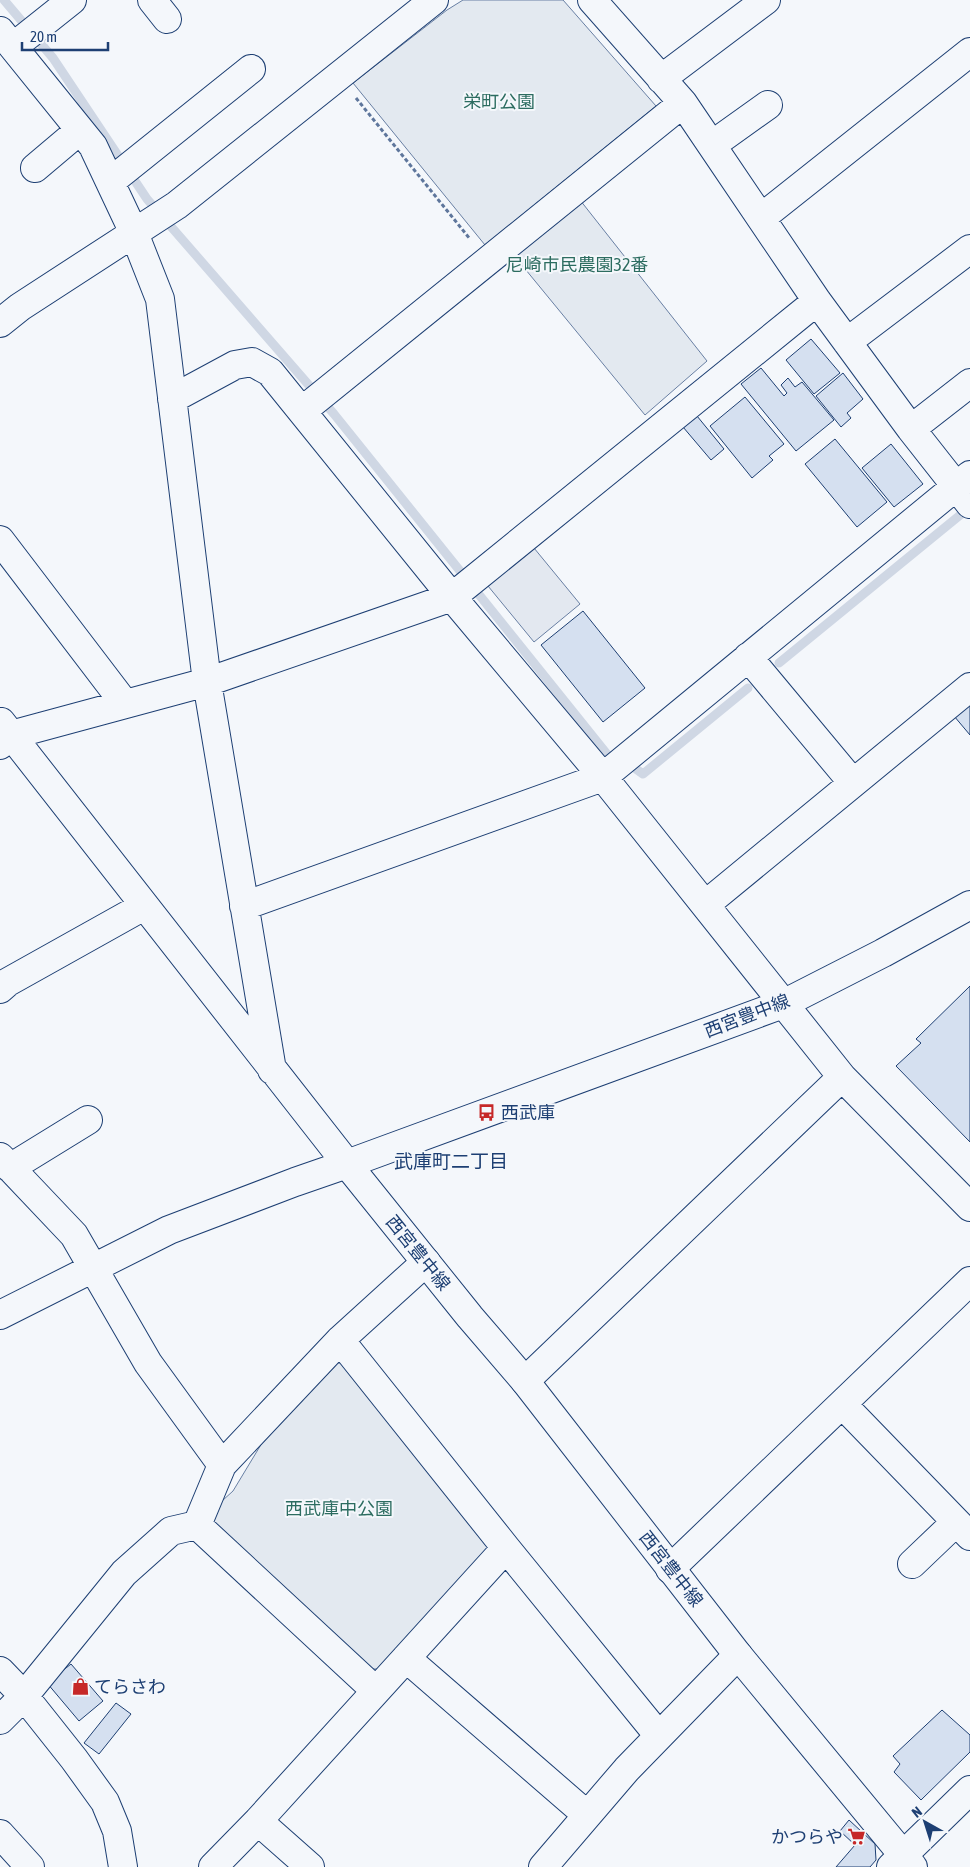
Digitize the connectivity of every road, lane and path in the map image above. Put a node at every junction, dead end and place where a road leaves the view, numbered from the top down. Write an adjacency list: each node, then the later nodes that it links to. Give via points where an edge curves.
1 (72, 0): 5 (street)
2 (434, 0): 8 (street)
3 (592, 0): 9 (street)
4 (766, 0): 9 (street)
5 (7, 39): 12 (street)
6 (970, 52): 16 (street)
7 (251, 69): 15 (street)
8 (339, 76): 17 (street, via 177,205); 19 (path)
9 (661, 78): 10 (street)
10 (683, 103): 13 (street); 19 (street)
11 (768, 105): 13 (street)
12 (80, 130): 14 (street); 15 (street, via 93,146)
13 (712, 146): 16 (street)
14 (35, 168)
15 (110, 182): 17 (street)
16 (761, 218): 20 (street)
17 (134, 233): 21 (street); 24 (street, via 160,299)
18 (970, 249): 22 (street)
19 (488, 261): 25 (street)
20 (817, 301): 22 (street); 29 (street)
21 (0, 323)
22 (847, 342): 26 (street)
23 (970, 383): 26 (street)
24 (172, 399): 25 (street, via 235,365 252,362); 31 (street)
25 (313, 403): 29 (street)
26 (911, 429): 27 (street)
27 (965, 488): 30 (street)
28 (0, 540): 33 (street)
29 (463, 588): 31 (street); 35 (street)
30 (748, 657): 35 (street); 36 (street)
31 (206, 682): 33 (street); 39 (street)
32 (970, 687): 36 (street)
33 (124, 704): 34 (street)
34 (4, 734): 38 (street)
35 (603, 777): 37 (street); 39 (street)
36 (852, 783): 37 (street)
37 (704, 905): 42 (street)
38 (144, 906): 41 (street); 43 (street)
39 (244, 906): 43 (street)
40 (970, 906): 42 (street, 西宮豊中線)
41 (0, 989)
42 (783, 1004): 44 (street); 47 (street, 西宮豊中線)
43 (272, 1070): 47 (street)
44 (842, 1076): 48 (street); 54 (street)
45 (88, 1120): 46 (street)
46 (5, 1162): 50 (street, via 74,1236)
47 (347, 1164): 49 (street, 西宮豊中線); 50 (street, via 169,1230)
48 (970, 1207)
49 (426, 1262): 53 (street); 54 (street, 西宮豊中線)
50 (94, 1267): 52 (street); 56 (street, via 148,1363)
51 (970, 1281): 55 (street)
52 (1, 1312)
53 (340, 1340): 56 (street); 59 (street)
54 (525, 1381): 61 (street, 西宮豊中線)
55 (842, 1404): 58 (street); 61 (street)
56 (222, 1465): 57 (street)
57 (196, 1525): 65 (street); 66 (street, via 171,1531 124,1573)
58 (963, 1529): 60 (street)
59 (506, 1548): 63 (street); 68 (street)
60 (912, 1564)
61 (670, 1569): 62 (street, 西宮豊中線)
62 (738, 1655): 68 (street); 73 (street, 西宮豊中線)
63 (406, 1658): 65 (street); 70 (street)
64 (0, 1671): 66 (street)
65 (376, 1691): 71 (street)
66 (24, 1696): 67 (street); 75 (street, via 105,1802 117,1831)
67 (0, 1720)
68 (659, 1736): 70 (street)
69 (970, 1790): 73 (street)
70 (587, 1815): 78 (street)
71 (258, 1821): 76 (street); 77 (street)
72 (0, 1834): 74 (street)
73 (902, 1862)
74 (30, 1867)
75 (123, 1867)
76 (213, 1867)
77 (310, 1867)
78 (542, 1867)

